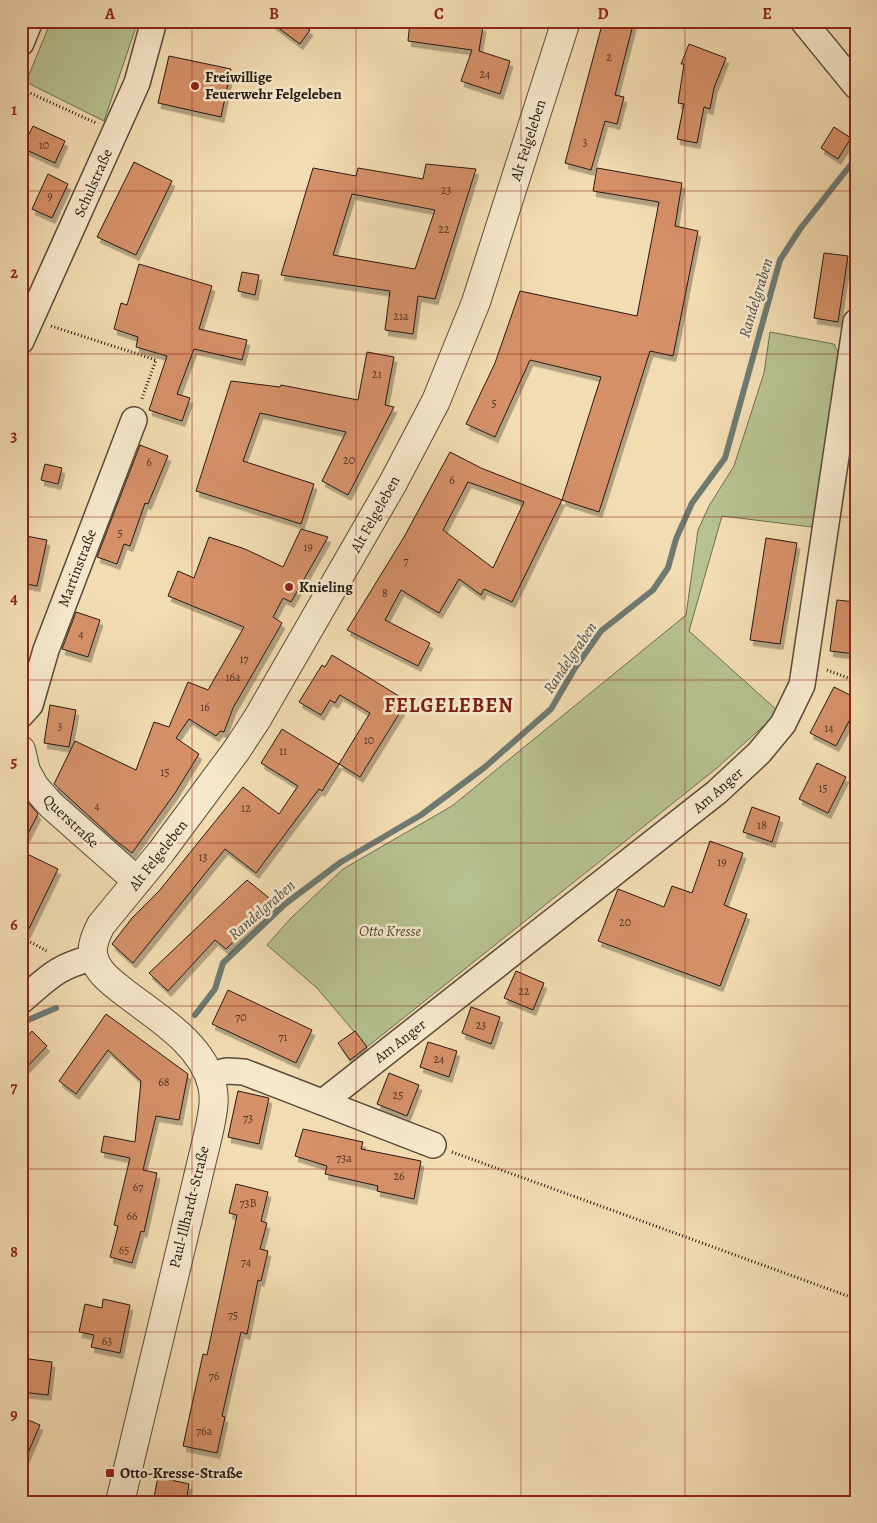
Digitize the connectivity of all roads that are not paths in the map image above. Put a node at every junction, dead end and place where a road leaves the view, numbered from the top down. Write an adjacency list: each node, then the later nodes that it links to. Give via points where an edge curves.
1 (30, 21): 5 (street)
2 (154, 21): 8 (street, Schulstraße, via 138,83)
3 (566, 21): 12 (street, Alt Felgeleben, via 476,302 436,401 393,483 257,719 217,778)
4 (803, 21): 6 (street)
5 (21, 43)
6 (856, 86)
7 (856, 322): 16 (street, Am Anger, via 802,685 783,724 760,753 717,792)
8 (27, 330)
9 (134, 420): 10 (street, Martinstraße, via 46,650 30,705)
10 (21, 715)
11 (21, 750): 12 (street, Querstraße, via 26,771 35,787)
12 (137, 881): 13 (street, Alt Felgeleben, via 101,925 94,942)
13 (94, 958): 14 (street, via 70,963); 15 (street, Paul-Illhardt-Straße, via 107,977 193,1050)
14 (21, 1002)
15 (209, 1075): 16 (street, via 244,1072); 18 (street, Paul-Illhardt-Straße, via 214,1100 212,1115)
16 (323, 1102): 17 (street)
17 (433, 1145)
18 (120, 1502)

